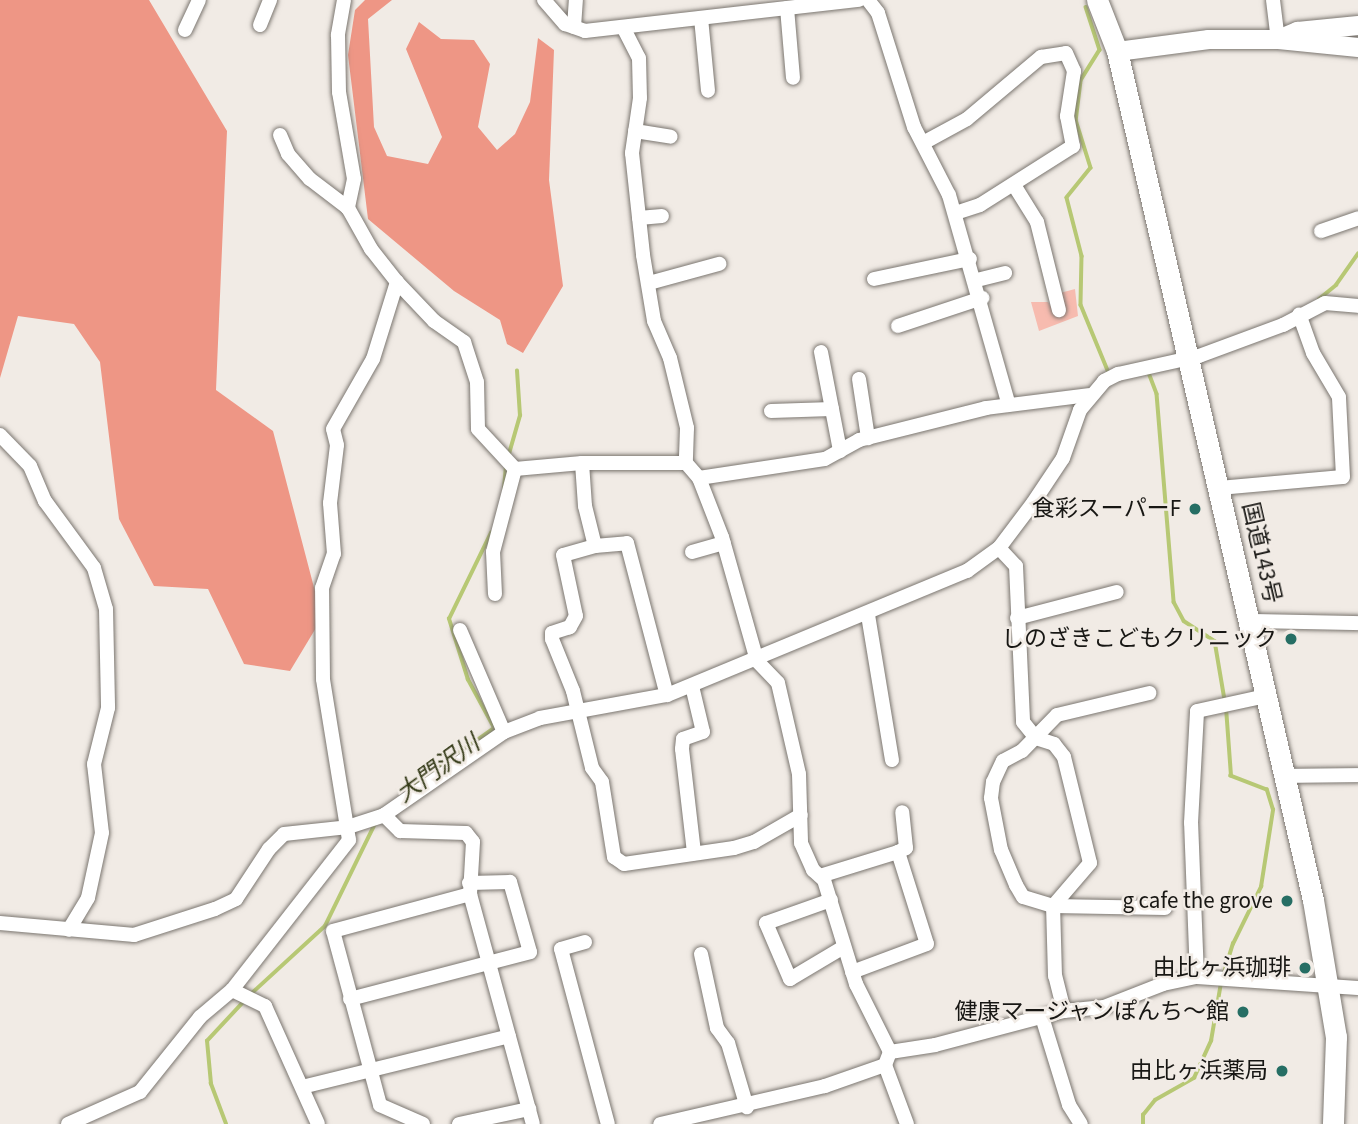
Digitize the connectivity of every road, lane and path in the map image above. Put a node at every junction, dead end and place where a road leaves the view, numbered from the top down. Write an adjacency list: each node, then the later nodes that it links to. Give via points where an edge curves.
1 (199, 0): 17 (street)
2 (270, 0): 13 (street)
3 (344, 0): 28 (street, via 338,35 339,92 354,178)
4 (544, 0): 15 (street, via 565,24)
5 (576, 0): 15 (street)
6 (849, 0): 7 (street); 11 (street)
7 (859, 0)
8 (868, 0): 26 (street, via 878,13 907,109)
9 (1097, 0): 20 (highway, 国道143号)
10 (1273, 0): 18 (street)
11 (787, 8): 12 (street); 21 (street)
12 (701, 18): 16 (street); 22 (street)
13 (260, 24)
14 (1358, 25): 18 (main road, via 1297,31)
15 (574, 27): 16 (street)
16 (624, 27): 23 (street, via 639,58)
17 (185, 30)
18 (1278, 39): 19 (main road); 20 (main road, via 1177,40)
19 (1358, 47)
20 (1117, 51): 47 (highway, 国道143号)
21 (793, 78)
22 (708, 91)
23 (635, 131): 25 (street); 31 (street, via 632,153)
24 (280, 135): 28 (street, via 288,154 310,179)
25 (671, 137)
26 (923, 143): 27 (street, via 967,119 1041,57 1066,53 1074,71 1067,116 1073,146); 29 (street)
27 (1014, 185): 29 (street); 43 (street, via 1037,222)
28 (348, 208): 39 (street, via 370,248)
29 (955, 213): 34 (street)
30 (662, 216): 31 (street)
31 (639, 218): 40 (street)
32 (1358, 218): 33 (street)
33 (1321, 230)
34 (970, 259): 37 (street); 38 (street)
35 (719, 264): 40 (street)
36 (1005, 273): 38 (street)
37 (874, 279)
38 (977, 280): 41 (street)
39 (397, 282): 58 (street, via 434,320 464,342 477,382 478,429); 86 (street, via 373,359 334,429 337,445 330,503 334,554 322,588 321,637 323,679)
40 (649, 284): 57 (street, via 654,321 670,358 687,428)
41 (982, 298): 45 (street); 50 (street)
42 (1358, 306): 44 (street, via 1325,303)
43 (1059, 310)
44 (1299, 314): 47 (street, via 1283,325); 60 (street, via 1312,353 1339,397 1343,477)
45 (898, 326)
46 (821, 352): 51 (street)
47 (1189, 358): 49 (street, via 1118,374); 60 (highway, 国道143号)
48 (859, 379): 54 (street)
49 (1089, 395): 50 (street); 63 (street, via 1063,458)
50 (1009, 405): 54 (street)
51 (832, 410): 52 (street); 55 (street)
52 (771, 411)
53 (0, 435): 95 (street, via 30,466 45,501 94,568 106,609 108,708 94,764 102,833 88,898)
54 (868, 438): 55 (street)
55 (840, 451): 59 (street, via 825,459)
56 (582, 463): 57 (street); 58 (street); 62 (street, via 585,506)
57 (686, 463): 59 (street)
58 (515, 469): 66 (street, via 493,552)
59 (699, 478): 61 (street)
60 (1219, 488): 69 (highway, 国道143号)
61 (724, 543): 64 (street); 72 (street)
62 (595, 546): 75 (street, via 627,543); 77 (street, via 563,555 576,616 570,627 552,633)
63 (999, 548): 67 (street, via 967,571); 68 (street, via 1016,566)
64 (692, 552)
65 (1117, 592): 68 (street)
66 (495, 594)
67 (868, 615): 72 (street); 80 (street)
68 (1017, 618): 79 (street, via 1023,722)
69 (1249, 621): 70 (street); 76 (highway, 国道143号)
70 (1358, 623)
71 (460, 630): 78 (street)
72 (757, 661): 73 (street); 85 (street, via 778,683 799,774)
73 (692, 686): 75 (street); 88 (street, via 703,732 683,739 682,749)
74 (1149, 693): 79 (street, via 1057,715)
75 (667, 695): 77 (street)
76 (1266, 696): 82 (highway, 国道143号); 101 (street, via 1196,711 1191,823)
77 (578, 712): 78 (street, via 540,718); 88 (street, via 592,768 605,792 614,857 624,864)
78 (504, 732): 84 (street)
79 (1036, 738): 92 (street, via 1054,744 1064,757 1090,863); 92 (street, via 1003,761 991,798 1001,850 1016,886 1023,897)
80 (892, 760)
81 (1358, 775): 82 (street)
82 (1285, 776): 102 (highway, 国道143号)
83 (902, 812): 87 (street, via 906,848)
84 (384, 815): 86 (street); 90 (street, via 400,831 466,833 473,842)
85 (801, 815): 88 (street, via 754,842); 89 (street, via 801,843)
86 (348, 827): 95 (street, via 285,834 269,849 236,899 215,909 134,934); 104 (street, via 349,840)
87 (898, 852): 89 (street); 100 (street, via 927,944)
88 (694, 853)
89 (820, 876): 91 (street)
90 (470, 889): 99 (street); 99 (street, via 510,883 530,952); 105 (street, via 333,931)
91 (831, 900): 97 (street); 97 (street, via 766,923 790,979)
92 (1053, 906): 93 (street); 106 (street, via 1055,976)
93 (1165, 908)
94 (0, 923): 95 (street)
95 (69, 930)
96 (585, 942): 119 (street, via 561,949)
97 (844, 947): 100 (street)
98 (701, 954): 112 (street, via 718,1028 728,1043)
99 (489, 964): 105 (street); 108 (street)
100 (852, 972): 109 (street)
101 (1197, 977): 102 (street); 106 (street, via 1163,984 1104,1007)
102 (1331, 988): 103 (street); 123 (highway, 国道143号, via 1336,1037)
103 (1358, 988)
104 (239, 993): 111 (street, via 265,1006); 114 (street, via 200,1017 140,1092)
105 (350, 999): 110 (street)
106 (1064, 1012): 107 (street)
107 (1042, 1017): 109 (street); 122 (street, via 1069,1105)
108 (509, 1036): 110 (street); 113 (street)
109 (887, 1058): 112 (street); 121 (street)
110 (368, 1071): 111 (street); 116 (street, via 380,1105)
111 (302, 1087): 115 (street)
112 (747, 1107): 120 (street)
113 (529, 1109): 117 (street); 118 (street)
114 (68, 1124)
115 (318, 1124)
116 (423, 1124)
117 (459, 1124)
118 (533, 1124)
119 (608, 1124)
120 (660, 1124)
121 (907, 1124)
122 (1081, 1124)
123 (1333, 1124)

